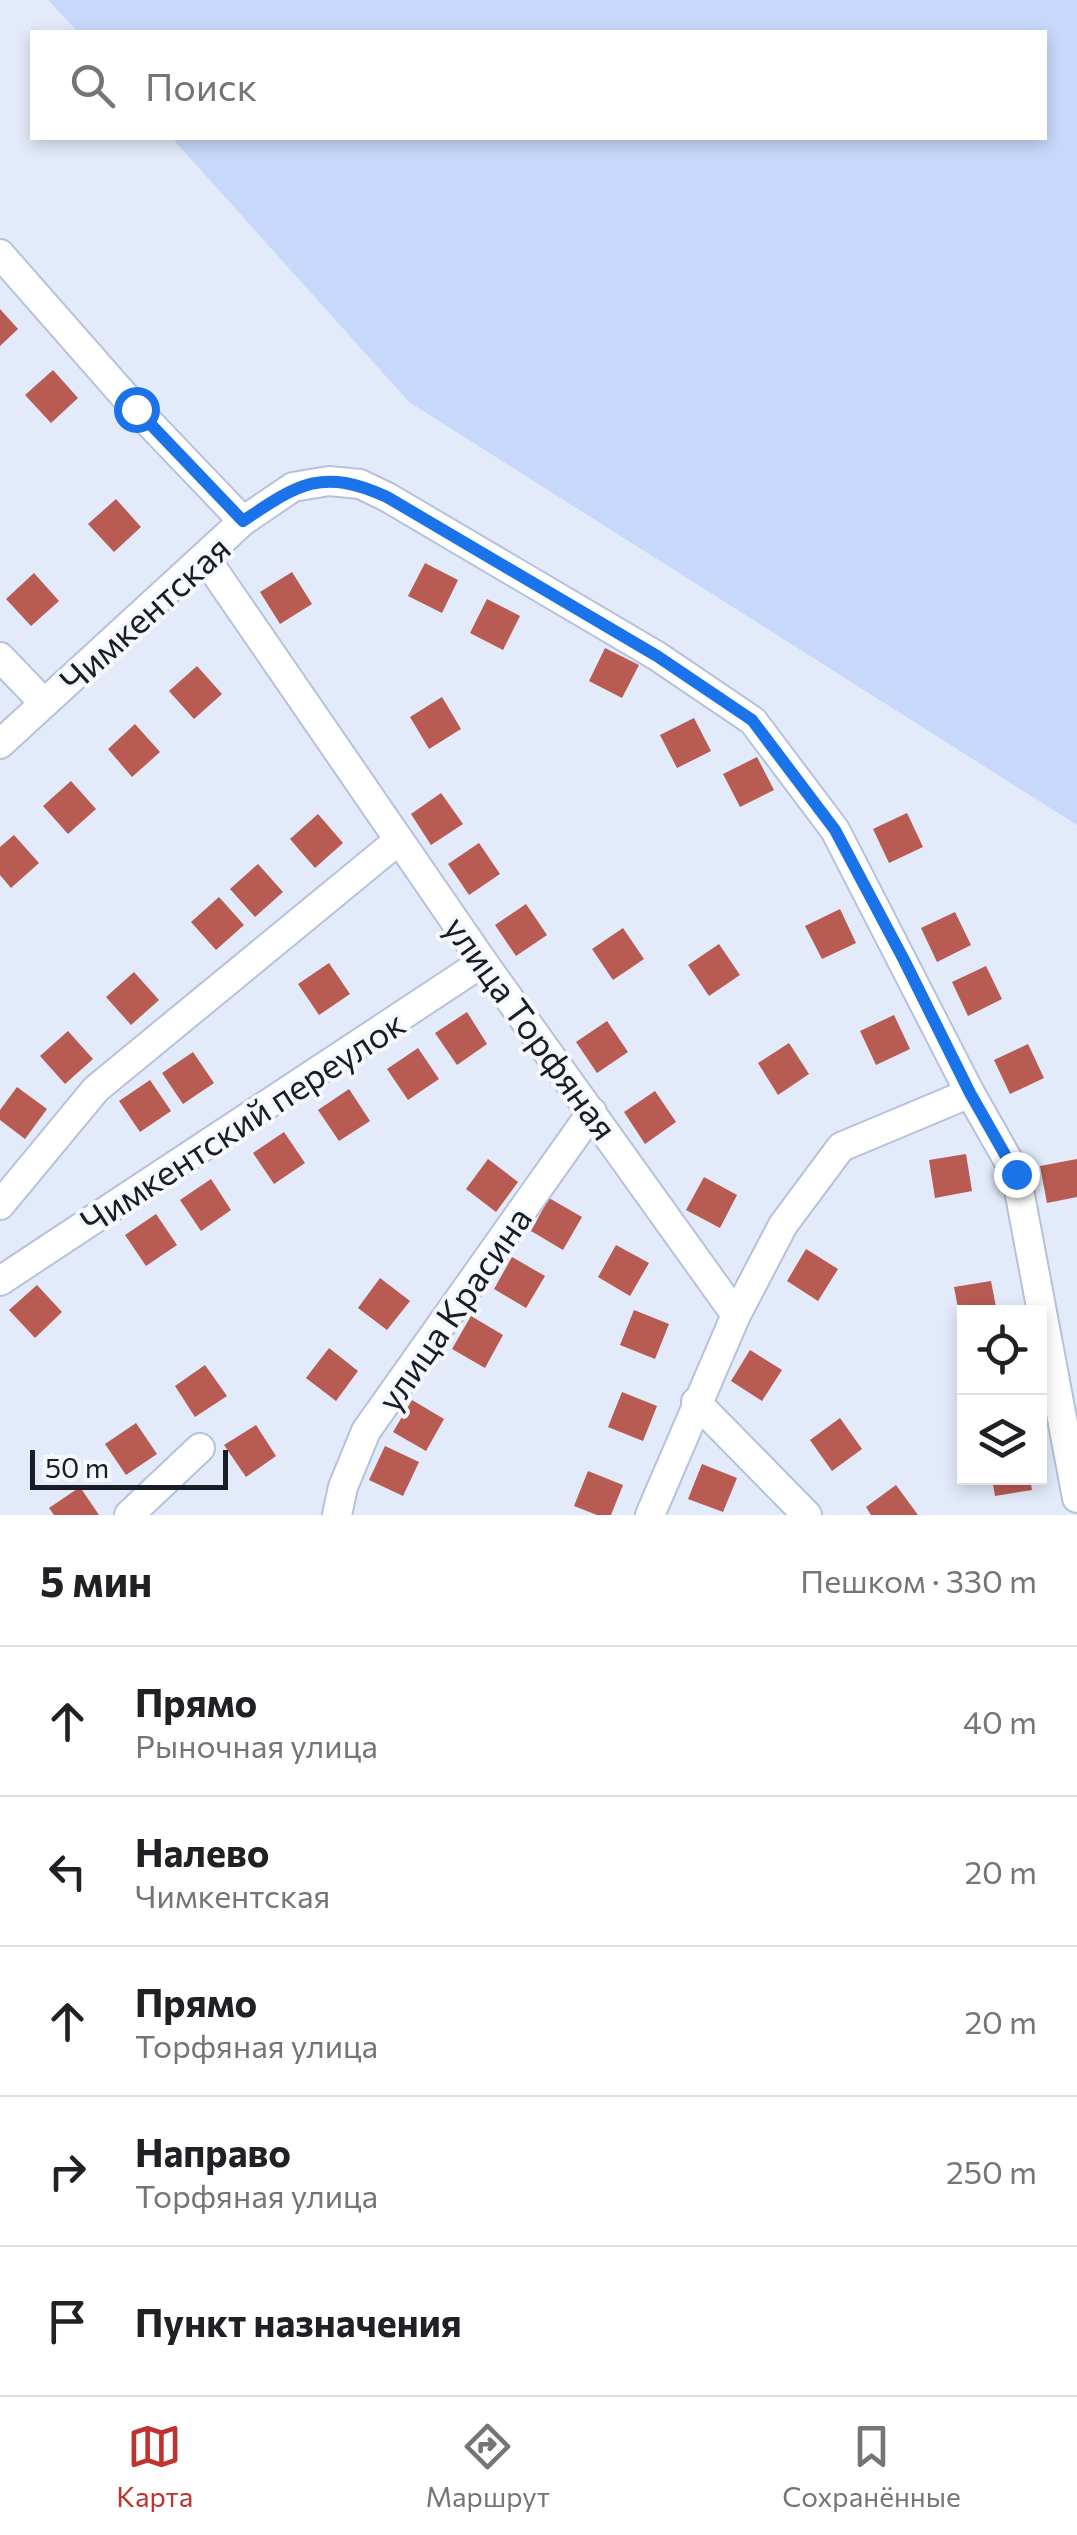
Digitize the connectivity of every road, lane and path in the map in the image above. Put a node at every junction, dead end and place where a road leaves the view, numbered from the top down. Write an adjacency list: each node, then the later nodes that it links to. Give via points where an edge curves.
1 (0, 254): 2 (street)
2 (243, 521): 3 (street, Чимкентская); 9 (street, Чимкентская, via 293,488 360,484 657,656 752,720 835,830)
3 (206, 558): 5 (street, Чимкентская); 7 (street, улица Торфяная)
4 (0, 657): 5 (street)
5 (44, 703): 6 (street, Чимкентская)
6 (0, 744)
7 (399, 840): 8 (street, улица Торфяная); 11 (street, via 96,1089)
8 (483, 962): 10 (street, улица Торфяная); 12 (street, Чимкентский переулок)
9 (970, 1093): 13 (street, via 841,1147 783,1225); 16 (street, via 1016,1174)
10 (592, 1112): 13 (street, улица Торфяная); 18 (street, улица Красина, via 366,1431)
11 (0, 1205)
12 (0, 1281)
13 (736, 1315): 14 (street)
14 (696, 1402): 19 (street); 20 (street)
15 (200, 1448): 17 (street)
16 (1077, 1498)
17 (129, 1515)
18 (337, 1515)
19 (650, 1515)
20 (807, 1515)

